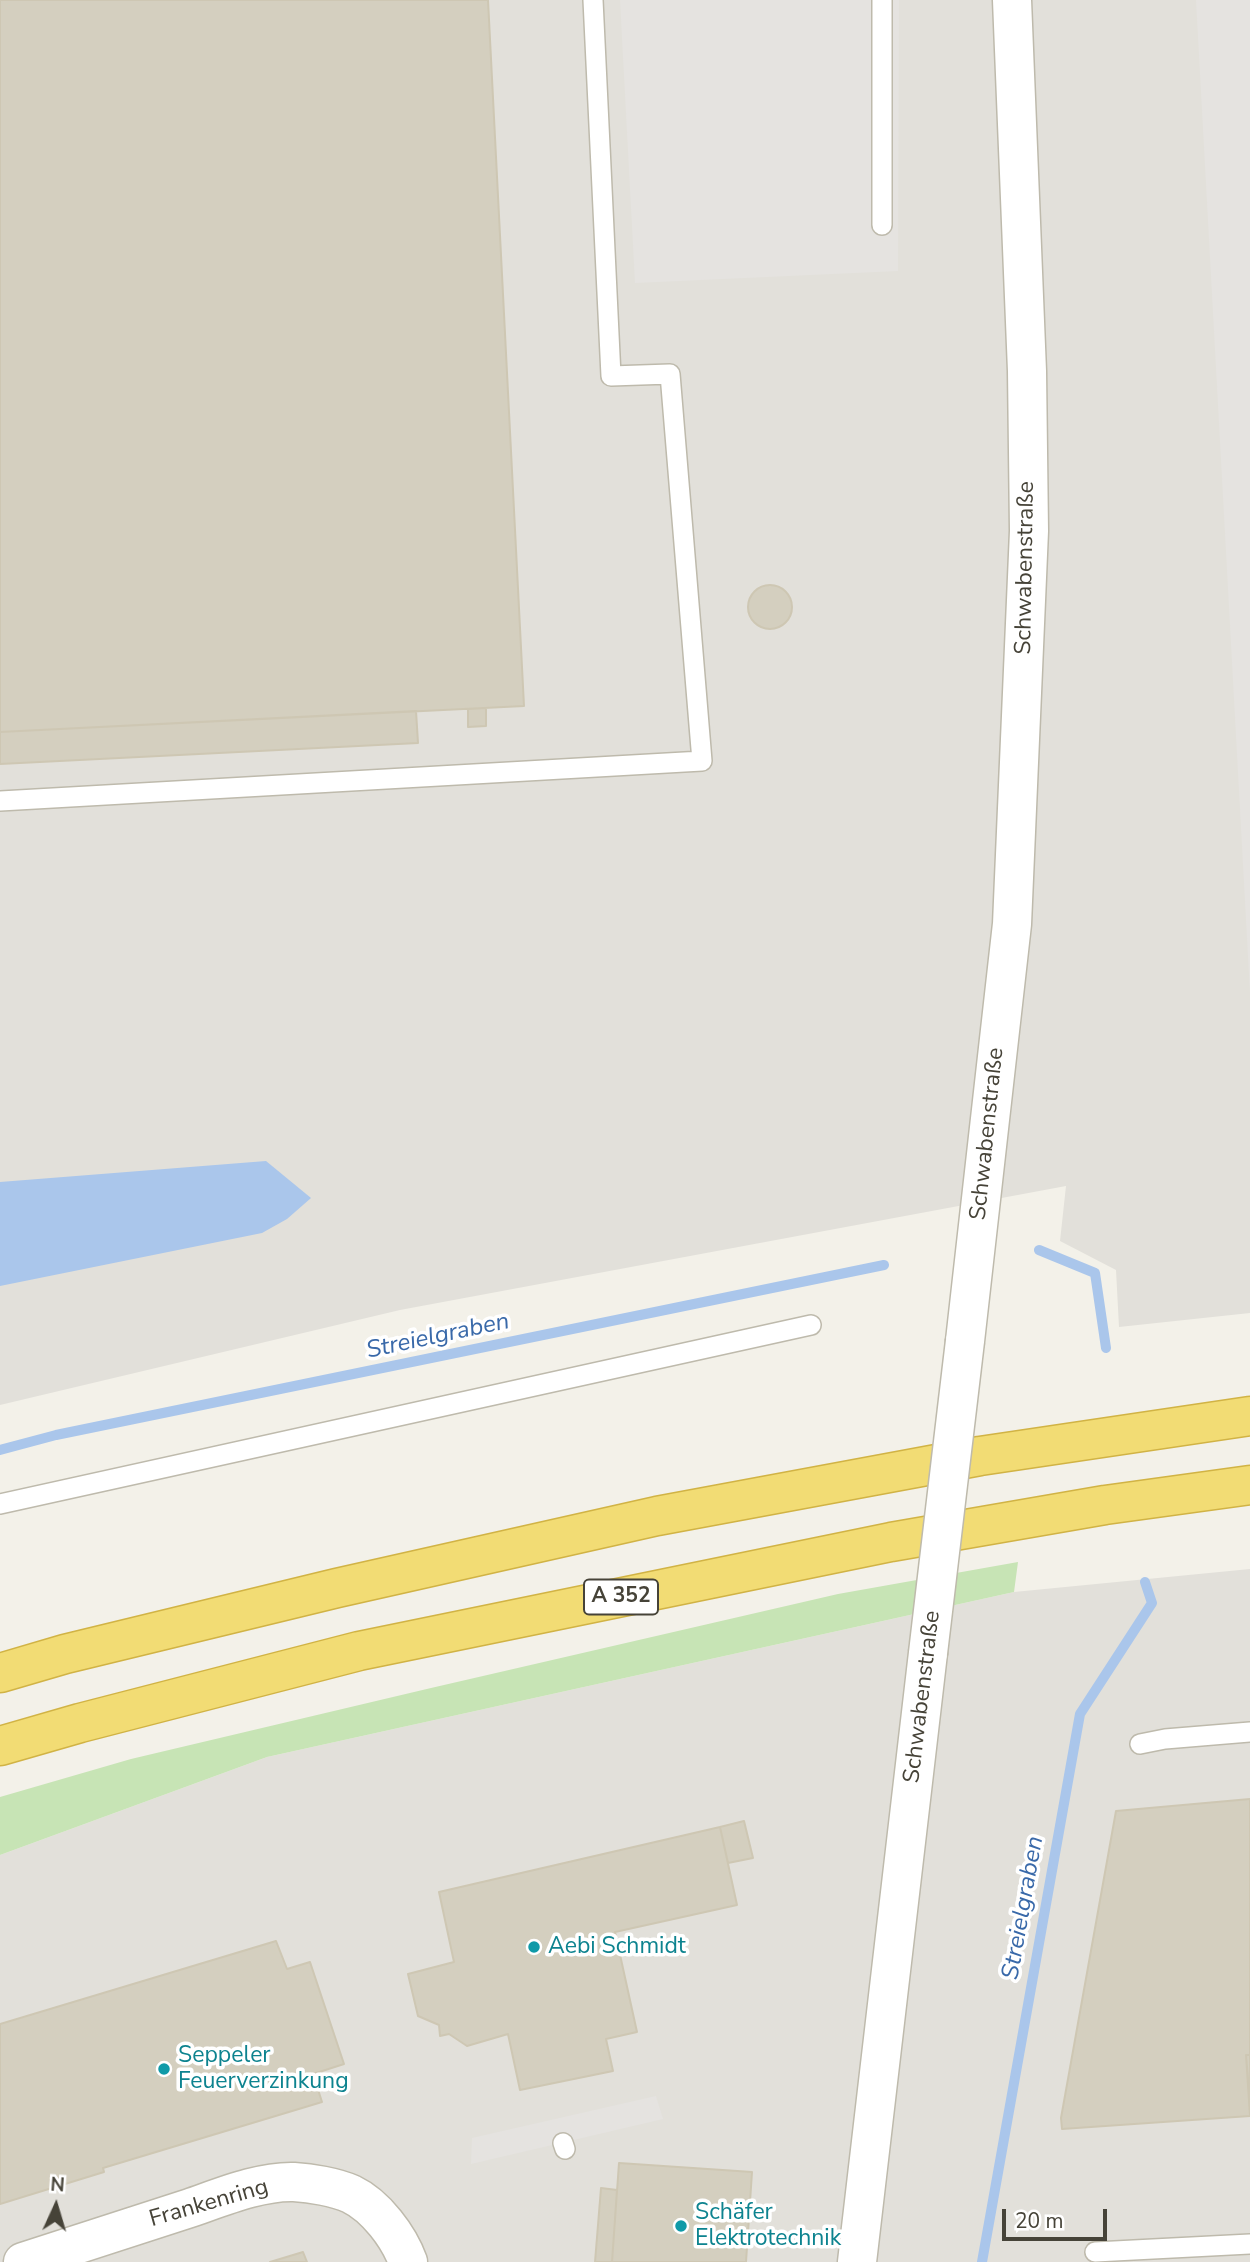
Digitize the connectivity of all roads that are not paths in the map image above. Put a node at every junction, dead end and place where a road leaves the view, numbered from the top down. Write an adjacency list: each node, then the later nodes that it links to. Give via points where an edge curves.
1 (593, 0): 5 (lane, via 611,376 670,373 702,761)
2 (881, 0): 4 (lane)
3 (1012, 0): 18 (street, Schwabenstraße, bridge, via 1029,531 1012,924)
4 (882, 225)
5 (0, 801)
6 (811, 1325): 9 (lane)
7 (1250, 1416): 10 (highway, via 992,1454 657,1516 337,1588)
8 (1250, 1485): 13 (highway, A 352, via 891,1542 359,1651)
9 (0, 1504)
10 (0, 1674)
11 (1250, 1732): 12 (lane)
12 (1140, 1744)
13 (0, 1746)
14 (1250, 2244): 15 (lane)
15 (1095, 2252)
16 (23, 2262): 17 (street, Frankenring, via 216,2199 293,2182 351,2194 372,2210 403,2246)
17 (408, 2262)
18 (857, 2262)

